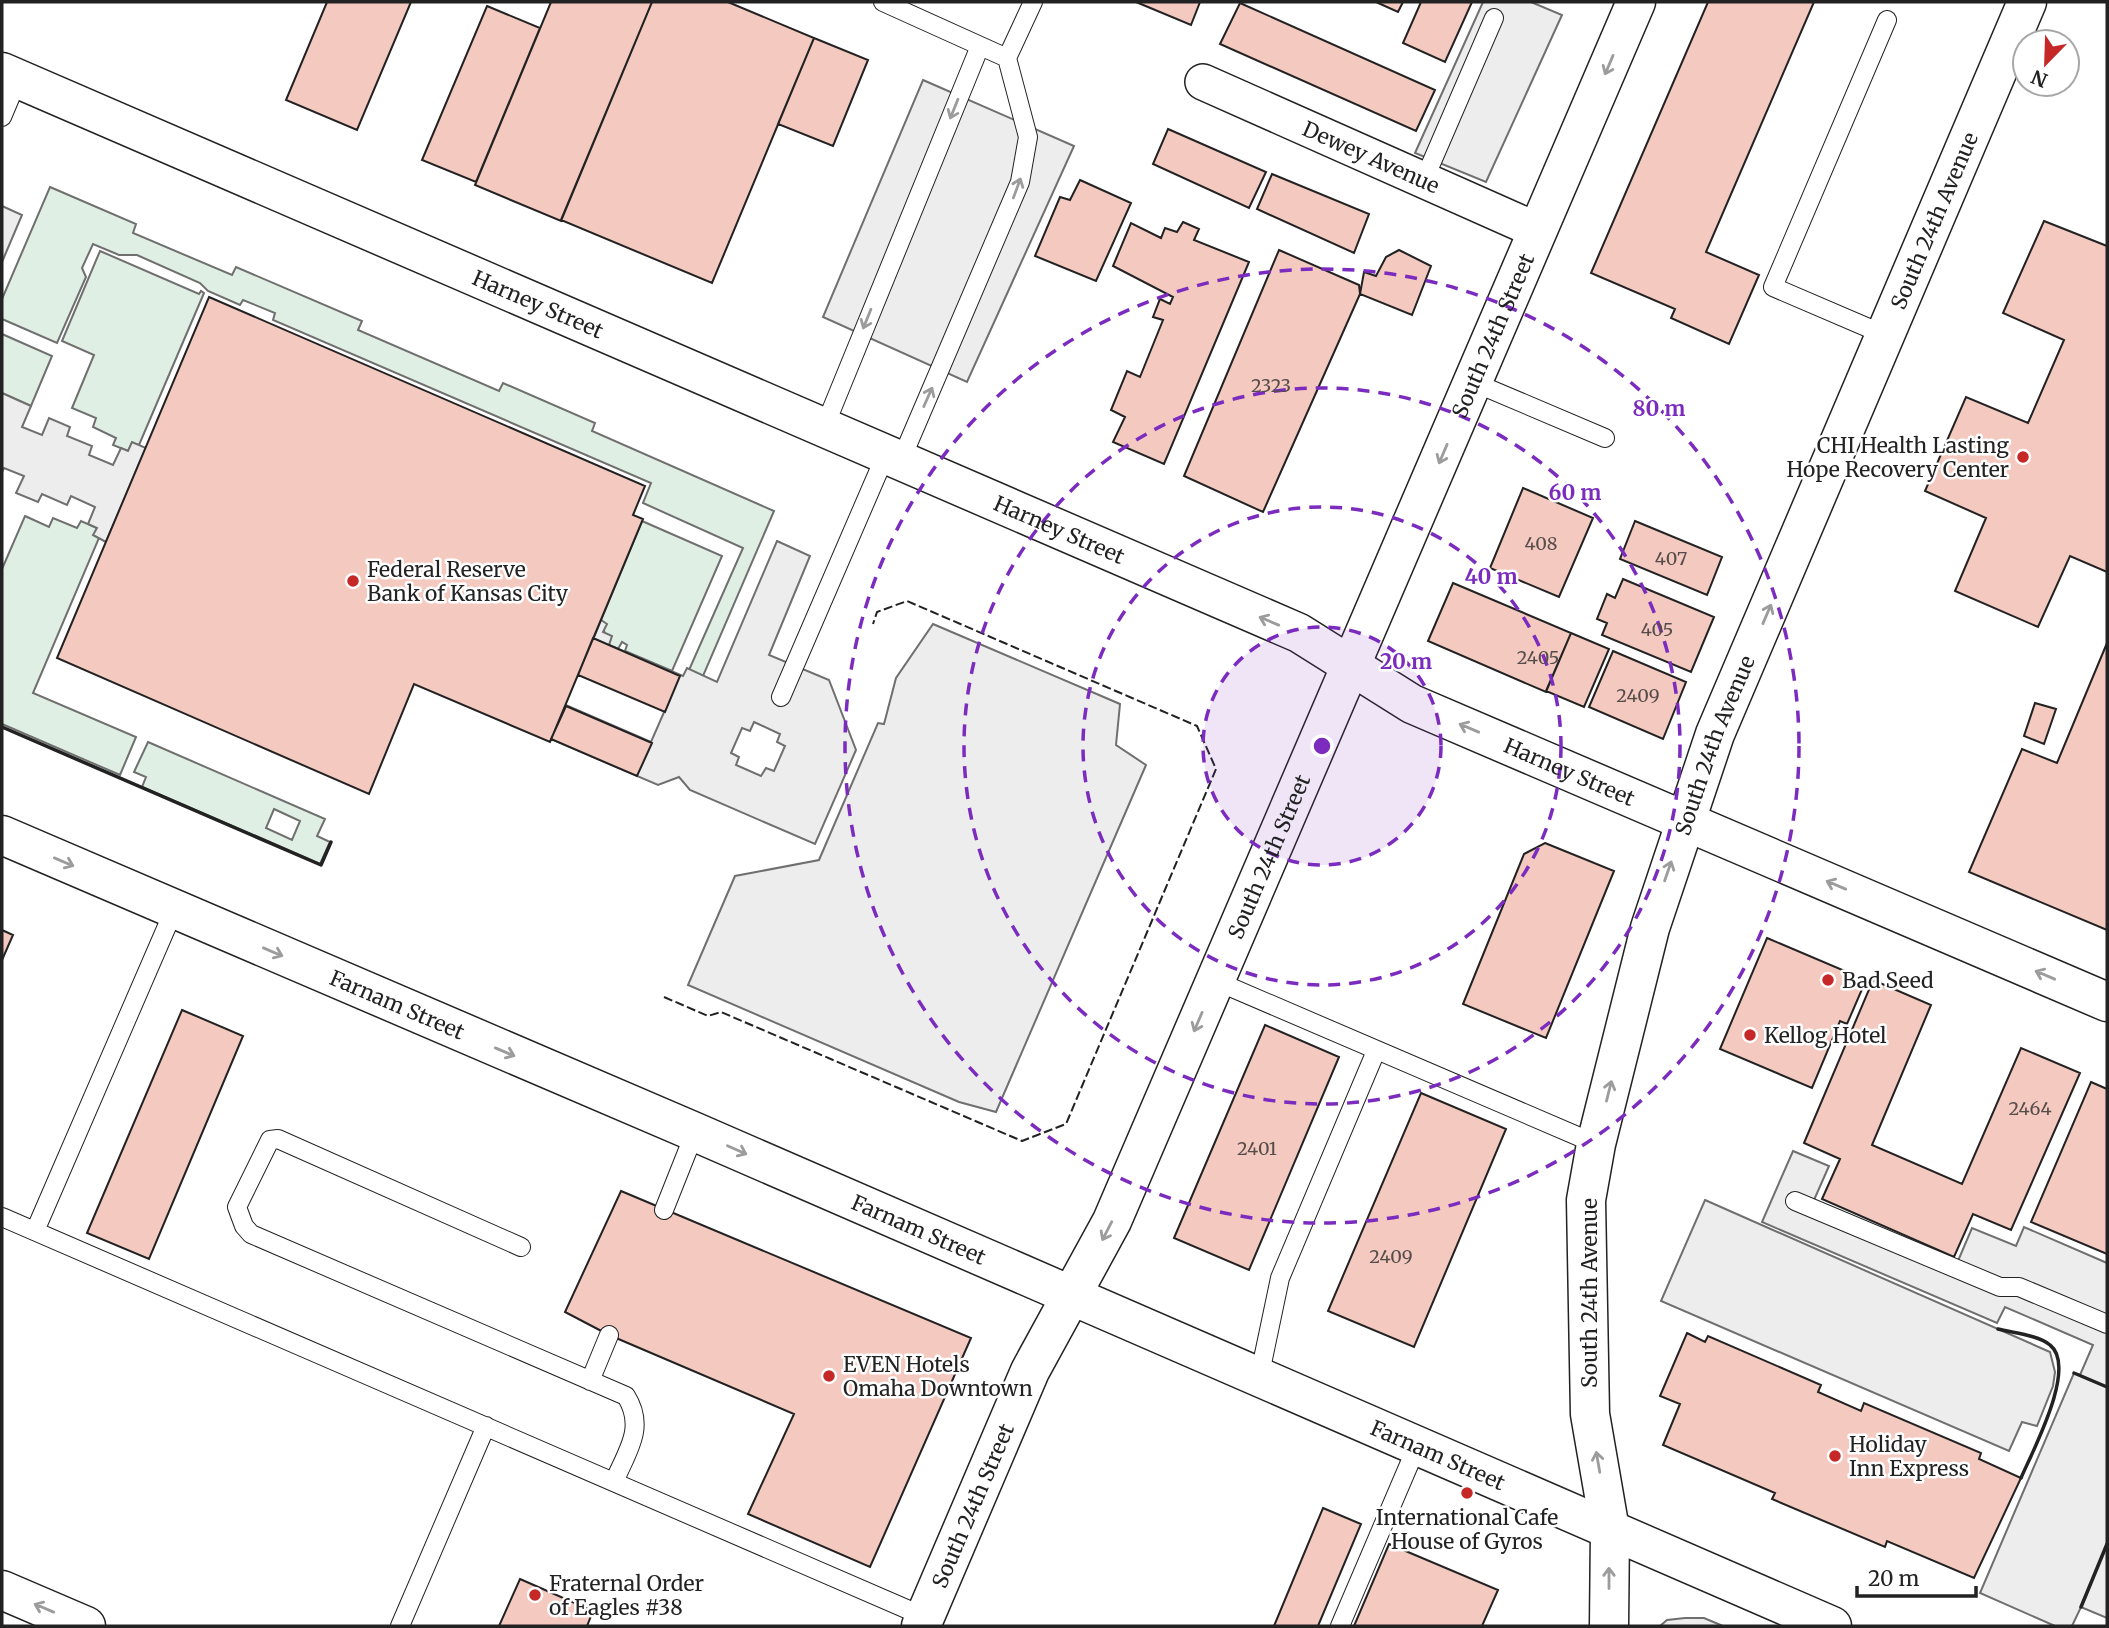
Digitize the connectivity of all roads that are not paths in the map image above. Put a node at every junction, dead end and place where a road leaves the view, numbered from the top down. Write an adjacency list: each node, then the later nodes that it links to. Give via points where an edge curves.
1 (883, 2): 7 (lane)
2 (1033, 2): 8 (lane)
3 (1636, 2): 13 (main road, South 24th Street, one-way to 13)
4 (2027, 2): 14 (main road, South 24th Avenue)
5 (1494, 18): 12 (lane)
6 (1887, 20): 14 (lane, via 1773,287)
7 (980, 46): 8 (lane); 16 (lane, one-way to 16)
8 (1007, 58): 18 (lane, one-way to 8, via 1020,182 1028,137)
9 (10, 76): 11 (lane); 16 (main road, Harney Street)
10 (1203, 82): 12 (street, Dewey Avenue)
11 (2, 117)
12 (1424, 180): 13 (street, Dewey Avenue)
13 (1538, 231): 15 (main road, South 24th Street)
14 (1885, 335): 21 (main road, South 24th Avenue, one-way to 14, via 1715,734)
15 (1473, 382): 17 (lane); 19 (main road, South 24th Street, one-way to 19)
16 (824, 428): 18 (main road, Harney Street)
17 (1605, 438)
18 (893, 457): 19 (main road, Harney Street, one-way to 18, via 1299,633); 20 (lane)
19 (1351, 667): 21 (main road, Harney Street, one-way to 19, via 1412,704); 24 (main road, South 24th Street)
20 (781, 697)
21 (1685, 821): 25 (main road, Harney Street, one-way to 21); 28 (main road, South 24th Avenue, one-way to 21, via 1650,928)
22 (2, 835): 23 (main road, Farnam Street, one-way to 23)
23 (174, 909): 27 (main road, Farnam Street, one-way to 27); 32 (lane)
24 (1216, 981): 26 (lane); 34 (main road, South 24th Street, one-way to 34, via 1112,1221)
25 (2107, 1002)
26 (1376, 1051): 28 (lane); 37 (lane, via 1280,1278)
27 (695, 1132): 30 (lane); 34 (main road, Farnam Street, one-way to 34)
28 (1595, 1144): 42 (main road, South 24th Avenue, one-way to 28, via 1590,1414 1586,1200)
29 (1795, 1201): 35 (lane, via 2000,1287 2019,1287)
30 (664, 1210)
31 (2, 1217): 32 (lane)
32 (35, 1231): 39 (lane)
33 (521, 1247): 38 (lane, via 278,1139 270,1140 237,1207 251,1234)
34 (1073, 1297): 37 (main road, Farnam Street); 44 (main road, South 24th Street, via 1030,1371)
35 (2107, 1324)
36 (609, 1335): 38 (lane)
37 (1259, 1378): 40 (main road, Farnam Street)
38 (590, 1381): 41 (lane, via 625,1396 635,1411 634,1434)
39 (486, 1426): 41 (lane); 47 (lane)
40 (1417, 1446): 42 (main road, Farnam Street); 48 (lane)
41 (614, 1482): 44 (lane)
42 (1610, 1530): 45 (main road, Farnam Street); 49 (main road, South 24th Avenue, one-way to 42)
43 (2, 1590): 46 (main road, one-way to 43)
44 (923, 1622)
45 (1824, 1625)
46 (86, 1626)
47 (400, 1626)
48 (1340, 1626)
49 (1609, 1626)

